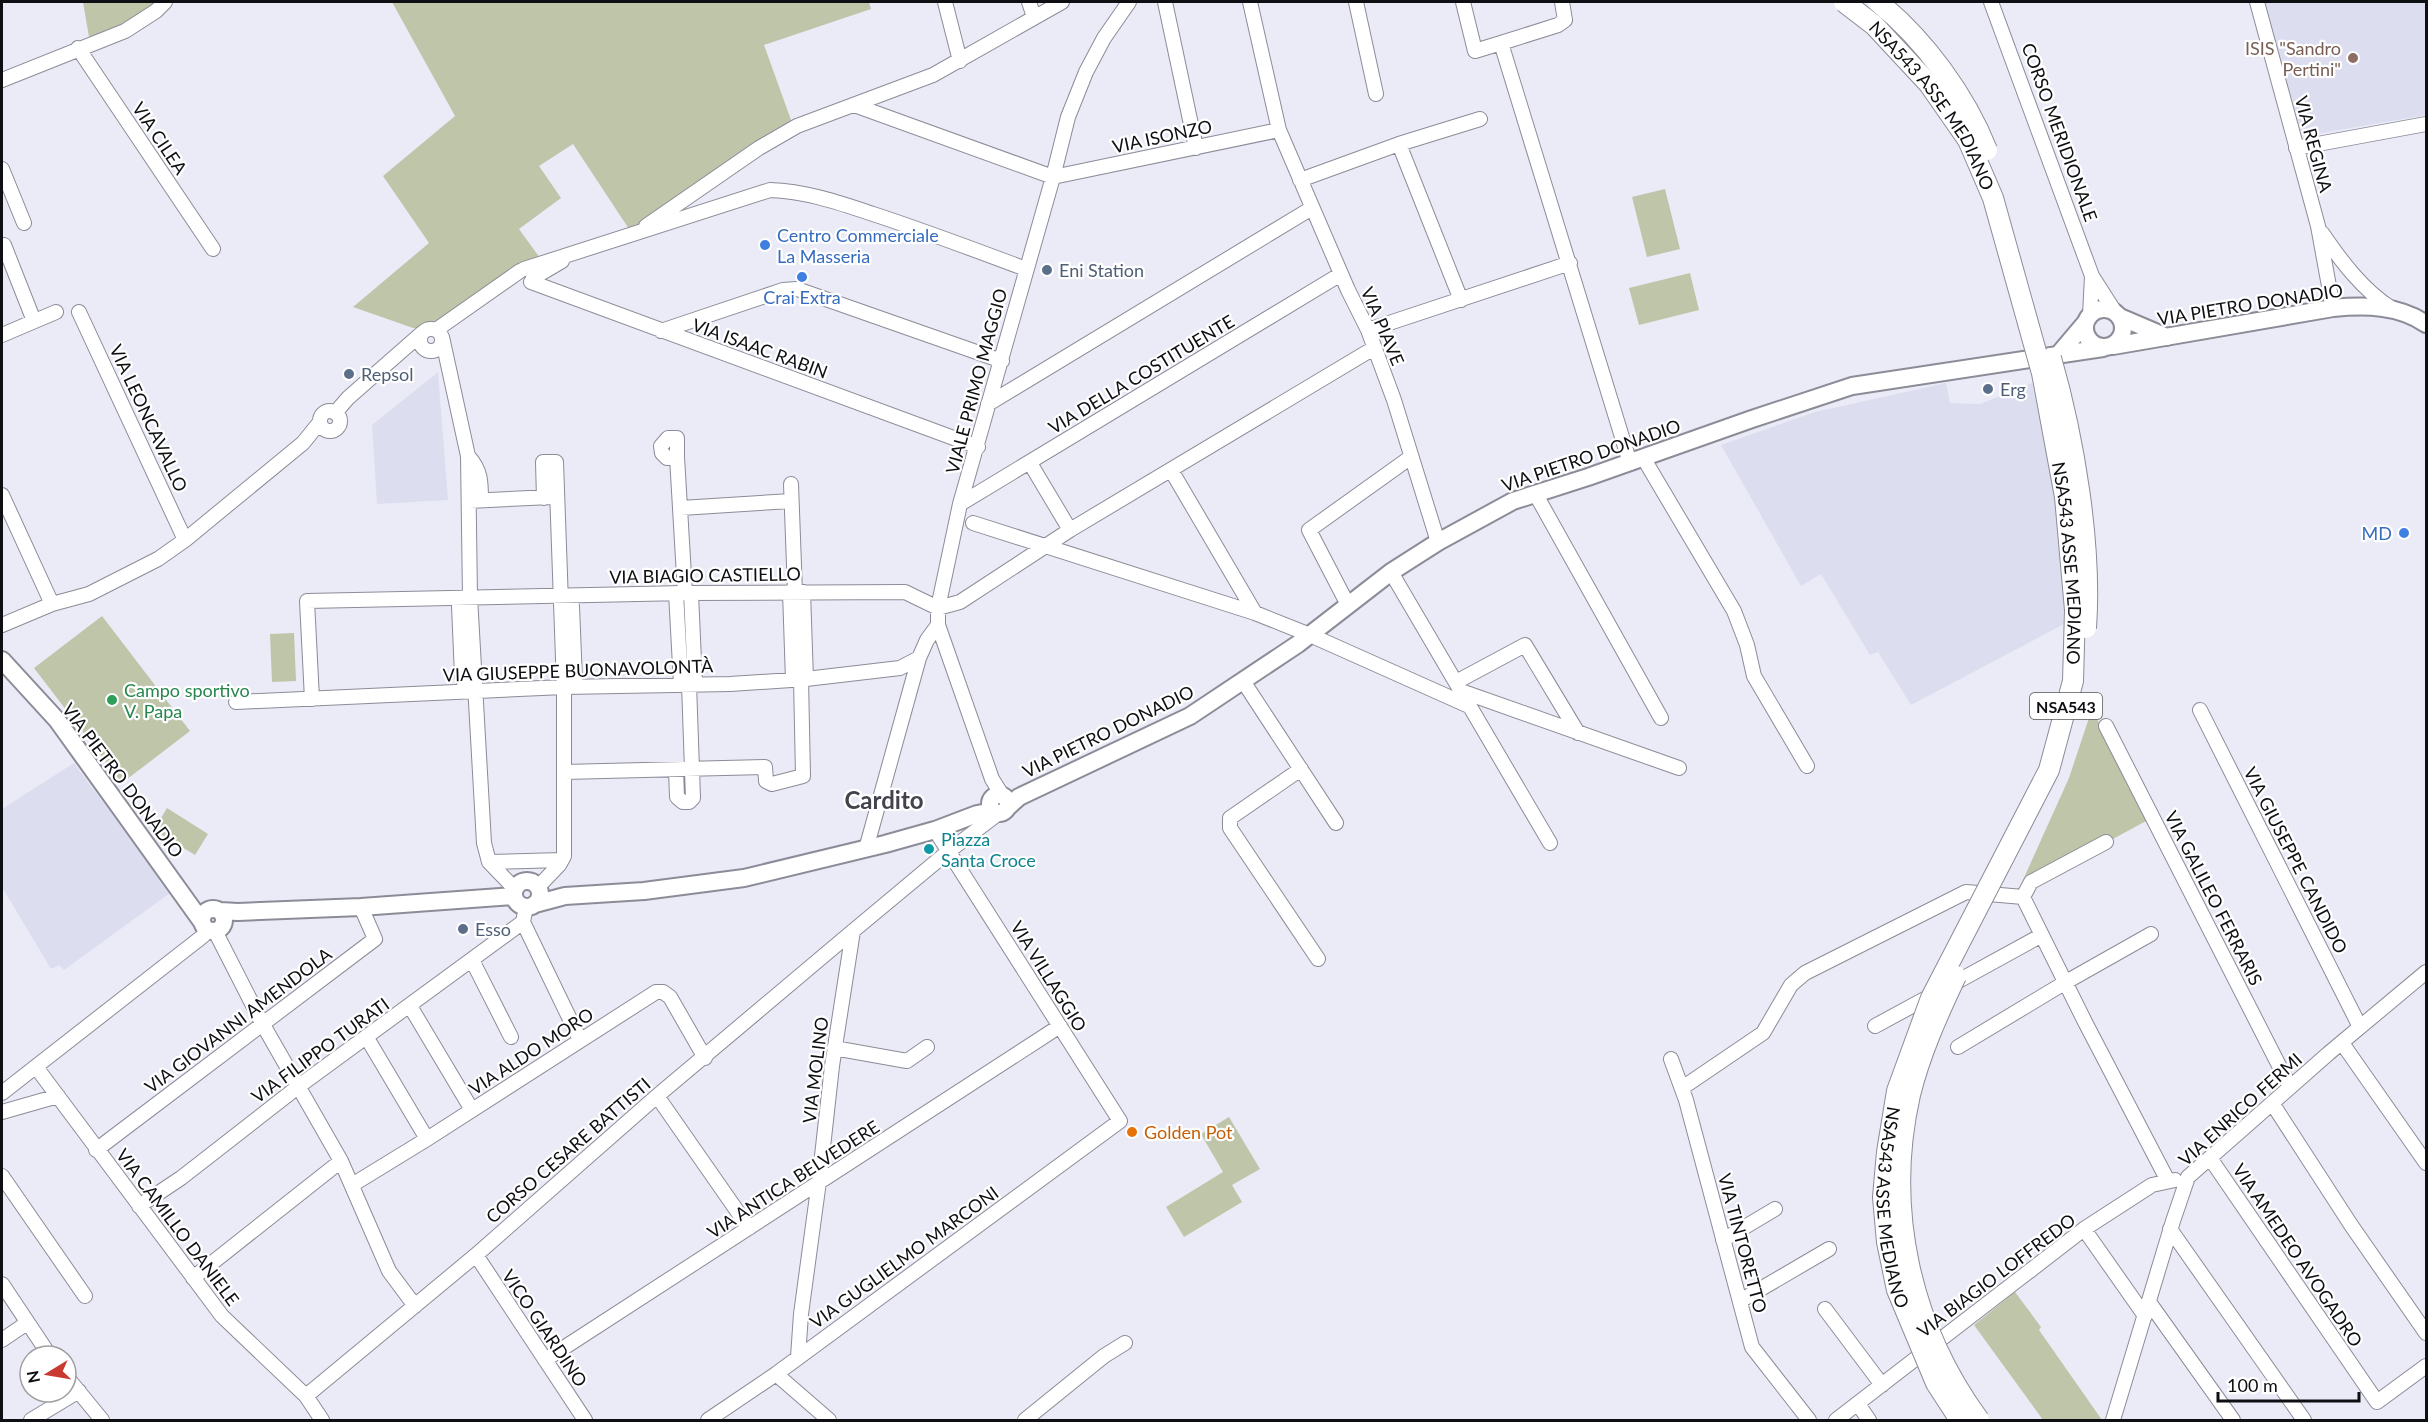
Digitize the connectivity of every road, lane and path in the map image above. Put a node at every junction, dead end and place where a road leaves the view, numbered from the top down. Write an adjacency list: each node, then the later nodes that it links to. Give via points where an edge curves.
1 (165, 2): 17 (street, via 125,31)
2 (945, 2): 18 (street)
3 (1029, 2): 15 (street)
4 (1062, 2): 15 (street)
5 (1129, 2): 29 (street, VIALE PRIMO MAGGIO, via 1086,72 1068,117)
6 (1165, 2): 26 (street)
7 (1250, 2): 24 (street, VIA PIAVE)
8 (1356, 2): 20 (street)
9 (1463, 2): 16 (street, via 1475,51)
10 (1562, 2): 16 (street, via 1565,20 1558,25)
11 (1844, 2): 213 (highway, NSA543 ASSE MEDIANO / NSA543, bridge, via 1874,25 1929,84 1968,140 1993,198 2042,373 2065,497 2075,610 2073,681 2049,771 1931,998 1897,1091 1887,1152 1883,1197 1897,1290 1936,1383)
12 (1878, 2): 214 (highway, NSA543 ASSE MEDIANO / NSA543, bridge, via 1909,31 1954,90 1985,145 2005,196 2070,439 2081,506 2088,601 2078,699 2055,771 1927,1042 1905,1128 1901,1215 1907,1259 1931,1338 1958,1390)
13 (1993, 2): 40 (street, CORSO MERIDIONALE)
14 (2257, 2): 27 (street, VIA REGINA)
15 (1034, 17): 18 (street)
16 (1501, 43): 37 (street)
17 (78, 48): 19 (street); 36 (street, VIA CILEA)
18 (960, 61): 21 (street)
19 (2, 80)
20 (1376, 94)
21 (854, 105): 29 (street); 34 (street, via 797,126)
22 (1480, 119): 25 (street)
23 (2427, 124): 27 (street)
24 (1279, 130): 26 (street, VIA ISONZO); 30 (street, VIA PIAVE)
25 (1399, 144): 30 (street); 42 (street)
26 (1196, 148): 29 (street, VIA ISONZO)
27 (2296, 148): 33 (street, VIA REGINA)
28 (2, 169): 32 (street)
29 (1053, 177): 38 (street, VIALE PRIMO MAGGIO)
30 (1300, 180): 31 (street, VIA PIAVE)
31 (1312, 208): 39 (street, VIA PIAVE); 63 (street)
32 (24, 223)
33 (2318, 226): 43 (street, VIA REGINA); 44 (street, VIA REGINA, via 2376,299)
34 (632, 235): 38 (street, via 776,190 843,204); 41 (street, via 545,261)
35 (2, 246): 49 (street)
36 (213, 249)
37 (1570, 263): 42 (street); 67 (street)
38 (1026, 269): 61 (street, VIALE PRIMO MAGGIO)
39 (1341, 274): 51 (street, VIA PIAVE); 68 (street, VIA DELLA COSTITUENTE)
40 (2092, 276): 47 (street); 48 (street)
41 (526, 277): 52 (street, VIA ISAAC RABIN); 53 (street, via 502,285)
42 (1461, 300): 51 (street)
43 (2332, 308): 44 (main road, VIA PIETRO DONADIO, via 2363,305); 55 (main road, VIA PIETRO DONADIO)
44 (2392, 309): 50 (main road, VIA PIETRO DONADIO)
45 (56, 312): 49 (street)
46 (79, 312): 79 (street, VIA LEONCAVALLO)
47 (2117, 314): 48 (main road, via 2102,309); 55 (main road); 56 (main road, via 2123,322 2123,333)
48 (2088, 318): 56 (main road, via 2088,339); 59 (main road)
49 (34, 321): 54 (street)
50 (2427, 324)
51 (1368, 330): 57 (street, VIA PIAVE)
52 (661, 331): 61 (street, via 783,290 797,289); 64 (street, VIA ISAAC RABIN)
53 (433, 333): 58 (street, via 438,348); 60 (street); 62 (street, via 446,352)
54 (2, 335)
55 (2168, 338): 56 (main road, VIA PIETRO DONADIO)
56 (2108, 347): 59 (main road, VIA PIETRO DONADIO)
57 (1374, 348): 66 (street, VIA PIAVE); 69 (street)
58 (427, 350): 60 (street, via 410,350); 62 (street, via 437,356)
59 (2058, 355): 67 (main road, VIA PIETRO DONADIO, via 1852,386)
60 (397, 356): 79 (street, via 335,413 339,421 335,429 326,430 320,422 303,442)
61 (1002, 360): 63 (street, VIALE PRIMO MAGGIO)
62 (448, 373): 73 (street)
63 (988, 404): 64 (street, VIALE PRIMO MAGGIO)
64 (978, 447): 75 (street, VIALE PRIMO MAGGIO)
65 (677, 457): 76 (street)
66 (1411, 457): 80 (street, VIA PIAVE); 88 (street, via 1309,530)
67 (1637, 461): 71 (main road, VIA PIETRO DONADIO); 113 (street, via 1734,611 1754,676)
68 (1030, 463): 75 (street, VIA DELLA COSTITUENTE); 78 (street)
69 (1170, 470): 78 (street); 90 (street)
70 (791, 484): 74 (street)
71 (1535, 493): 80 (main road, VIA PIETRO DONADIO); 110 (street)
72 (2, 495): 87 (street)
73 (475, 500): 85 (street, via 550,497); 86 (street)
74 (791, 501): 76 (street); 83 (street)
75 (960, 504): 89 (street, VIALE PRIMO MAGGIO)
76 (681, 508): 84 (street)
77 (973, 523): 81 (street)
78 (1070, 530): 81 (street)
79 (185, 540): 87 (street, via 108,586)
80 (1438, 542): 82 (main road, VIA PIETRO DONADIO)
81 (1045, 547): 89 (street, via 960,602); 90 (street)
82 (1391, 572): 88 (main road, VIA PIETRO DONADIO); 104 (street)
83 (796, 592): 84 (street, VIA BIAGIO CASTIELLO); 89 (street, VIA BIAGIO CASTIELLO, via 905,592); 99 (street)
84 (684, 593): 85 (street, VIA BIAGIO CASTIELLO); 102 (street)
85 (562, 595): 86 (street, VIA BIAGIO CASTIELLO); 103 (street)
86 (470, 597): 105 (street); 106 (street, VIA BIAGIO CASTIELLO, via 307,601)
87 (52, 604): 91 (street)
88 (1348, 605): 94 (main road, VIA PIETRO DONADIO)
89 (938, 608): 93 (street, VIALE PRIMO MAGGIO)
90 (1254, 613): 94 (street)
91 (22, 618): 92 (street); 95 (street)
92 (2, 625)
93 (938, 625): 96 (street); 119 (street, VIALE PRIMO MAGGIO)
94 (1310, 635): 101 (main road, VIA PIETRO DONADIO); 108 (street)
95 (2, 636)
96 (919, 658): 99 (street, VIA GIUSEPPE BUONAVOLONTÀ, via 900,668); 124 (street)
97 (2, 660): 100 (main road, VIA PIETRO DONADIO)
98 (2, 668): 100 (main road, VIA PIETRO DONADIO)
99 (800, 679): 102 (street, VIA GIUSEPPE BUONAVOLONTÀ); 115 (street, via 803,776 772,784 765,781 765,767)
100 (21, 680): 131 (main road, VIA PIETRO DONADIO, via 57,720 191,905)
101 (1243, 681): 116 (street); 119 (main road, VIA PIETRO DONADIO, via 1190,716)
102 (688, 684): 103 (street, VIA GIUSEPPE BUONAVOLONTÀ); 115 (street)
103 (564, 687): 105 (street, VIA GIUSEPPE BUONAVOLONTÀ); 118 (street)
104 (1458, 687): 108 (street); 112 (street); 112 (street, via 1525,645)
105 (474, 692): 106 (street, VIA GIUSEPPE BUONAVOLONTÀ); 127 (street, via 484,843)
106 (312, 699): 107 (street, VIA GIUSEPPE BUONAVOLONTÀ)
107 (236, 702)
108 (1469, 706): 123 (street)
109 (2200, 710): 143 (street, VIA GIUSEPPE CANDIDO)
110 (1661, 718)
111 (2106, 726): 155 (street, VIA GALILEO FERRARIS)
112 (1578, 733): 114 (street)
113 (1807, 766)
114 (1679, 768)
115 (692, 769): 117 (street); 117 (street, via 693,798 689,802 677,797)
116 (1301, 769): 120 (street); 135 (street, via 1230,818 1230,828)
117 (676, 770): 118 (street)
118 (564, 772): 126 (street)
119 (998, 804): 121 (main road, VIA PIETRO DONADIO); 125 (street, CORSO CESARE BATTISTI)
120 (1336, 823)
121 (935, 830): 124 (main road, VIA PIETRO DONADIO); 125 (street, VIA VILLAGGIO)
122 (2106, 842): 128 (street, via 2031,882)
123 (1550, 843)
124 (866, 849): 129 (main road, VIA PIETRO DONADIO, via 744,878 644,891)
125 (949, 850): 132 (street, CORSO CESARE BATTISTI); 141 (street, VIA VILLAGGIO)
126 (562, 860): 127 (street); 129 (street, VIA FILIPPO TURATI)
127 (489, 862): 129 (street)
128 (2023, 897): 134 (street); 156 (street, via 1966,892 1805,974 1791,985 1763,1033)
129 (527, 899): 130 (main road, VIA PIETRO DONADIO); 136 (street, VIA FILIPPO TURATI); 146 (street)
130 (361, 907): 131 (main road, VIA PIETRO DONADIO, via 238,912); 140 (street, VIA GIOVANNI AMENDOLA, via 375,939)
131 (213, 921): 140 (street); 153 (street, via 203,936)
132 (853, 931): 150 (street, VIA MOLINO); 151 (street, CORSO CESARE BATTISTI)
133 (2151, 934): 138 (street)
134 (2042, 935): 138 (street); 142 (street)
135 (1318, 959)
136 (472, 960): 139 (street, VIA FILIPPO TURATI); 144 (street)
137 (2427, 972): 143 (street, VIA ENRICO FERMI)
138 (2066, 981): 149 (street); 171 (street)
139 (410, 1006): 145 (street, VIA FILIPPO TURATI); 162 (street)
140 (262, 1023): 154 (street); 165 (street, VIA GIOVANNI AMENDOLA)
141 (1059, 1026): 163 (street, VIA VILLAGGIO); 172 (street, VIA ANTICA BELVEDERE)
142 (1875, 1026)
143 (2360, 1027): 147 (street, VIA ENRICO FERMI)
144 (511, 1037)
145 (366, 1038): 154 (street, VIA FILIPPO TURATI); 164 (street)
146 (580, 1040): 151 (street, VIA ALDO MORO, via 656,992 663,992 670,997); 162 (street, VIA ALDO MORO)
147 (2342, 1042): 155 (street, VIA ENRICO FERMI); 168 (street)
148 (927, 1047): 150 (street, via 907,1061)
149 (1958, 1047)
150 (834, 1048): 172 (street, VIA MOLINO)
151 (705, 1058): 159 (street, CORSO CESARE BATTISTI)
152 (1671, 1059): 156 (street, VIA TINTORETTO)
153 (36, 1067): 157 (street); 158 (street, VIA CAMILLO DANIELE)
154 (300, 1086): 167 (street); 174 (street, VIA FILIPPO TURATI)
155 (2290, 1087): 160 (street, VIA ENRICO FERMI)
156 (1682, 1088): 179 (street, VIA TINTORETTO)
157 (2, 1093)
158 (58, 1096): 161 (street); 165 (street, VIA CAMILLO DANIELE)
159 (657, 1096): 176 (street); 181 (street, CORSO CESARE BATTISTI)
160 (2272, 1103): 166 (street, VIA ENRICO FERMI); 191 (street)
161 (3, 1110)
162 (472, 1110): 164 (street, VIA ALDO MORO)
163 (1120, 1121): 195 (street, VIA GUGLIELMO MARCONI)
164 (427, 1139): 173 (street, VIA ALDO MORO)
165 (96, 1150): 174 (street, VIA CAMILLO DANIELE)
166 (2210, 1158): 170 (street, VIA ENRICO FERMI); 197 (street, VIA AMEDEO AVOGADRO, via 2377,1402)
167 (342, 1161): 173 (street); 182 (street)
168 (2427, 1163)
169 (2, 1176): 184 (street)
170 (2188, 1177): 171 (street, VIA BIAGIO LOFFREDO); 178 (street, VIA ENRICO FERMI)
171 (2168, 1181): 177 (street, VIA BIAGIO LOFFREDO, via 2152,1185)
172 (819, 1182): 176 (street, VIA ANTICA BELVEDERE); 195 (street, VIA MOLINO)
173 (352, 1185): 187 (street, via 389,1271)
174 (139, 1206): 182 (street, VIA CAMILLO DANIELE)
175 (1775, 1209): 179 (street)
176 (750, 1228): 196 (street, VIA ANTICA BELVEDERE)
177 (2084, 1229): 189 (street); 199 (street, VIA BIAGIO LOFFREDO)
178 (2170, 1229): 186 (street, VIA ENRICO FERMI); 217 (street)
179 (1723, 1240): 185 (street, VIA TINTORETTO)
180 (1829, 1249): 185 (street)
181 (476, 1255): 187 (street, CORSO CESARE BATTISTI); 196 (street, VICO GIARDINO)
182 (193, 1278): 201 (street, VIA CAMILLO DANIELE, via 222,1316)
183 (2, 1284): 190 (street)
184 (85, 1296)
185 (1740, 1301): 210 (street, VIA TINTORETTO, via 1752,1347)
186 (2149, 1302): 189 (street, VIA ENRICO FERMI); 216 (street)
187 (415, 1306): 201 (street, CORSO CESARE BATTISTI)
188 (1825, 1309): 199 (street)
189 (2145, 1316): 215 (street, VIA ENRICO FERMI)
190 (27, 1323): 192 (street); 194 (street)
191 (2427, 1334)
192 (2, 1340)
193 (1125, 1343): 209 (street)
194 (42, 1344)
195 (798, 1357): 198 (street, VIA GUGLIELMO MARCONI)
196 (545, 1360): 206 (street, VICO GIARDINO)
197 (2427, 1366)
198 (776, 1374): 207 (street, VIA GUGLIELMO MARCONI); 208 (street)
199 (1882, 1385): 202 (street, VIA BIAGIO LOFFREDO)
200 (79, 1391): 203 (street); 204 (street)
201 (306, 1396): 205 (street, VIA CAMILLO DANIELE)
202 (1858, 1404): 211 (street, VIA BIAGIO LOFFREDO); 212 (street)
203 (31, 1420)
204 (102, 1420)
205 (321, 1420)
206 (585, 1420)
207 (708, 1420)
208 (829, 1420)
209 (1025, 1420)
210 (1809, 1420)
211 (1836, 1420)
212 (1869, 1420)
213 (1960, 1420)
214 (1980, 1420)
215 (2113, 1420)
216 (2233, 1420)
217 (2304, 1420)

